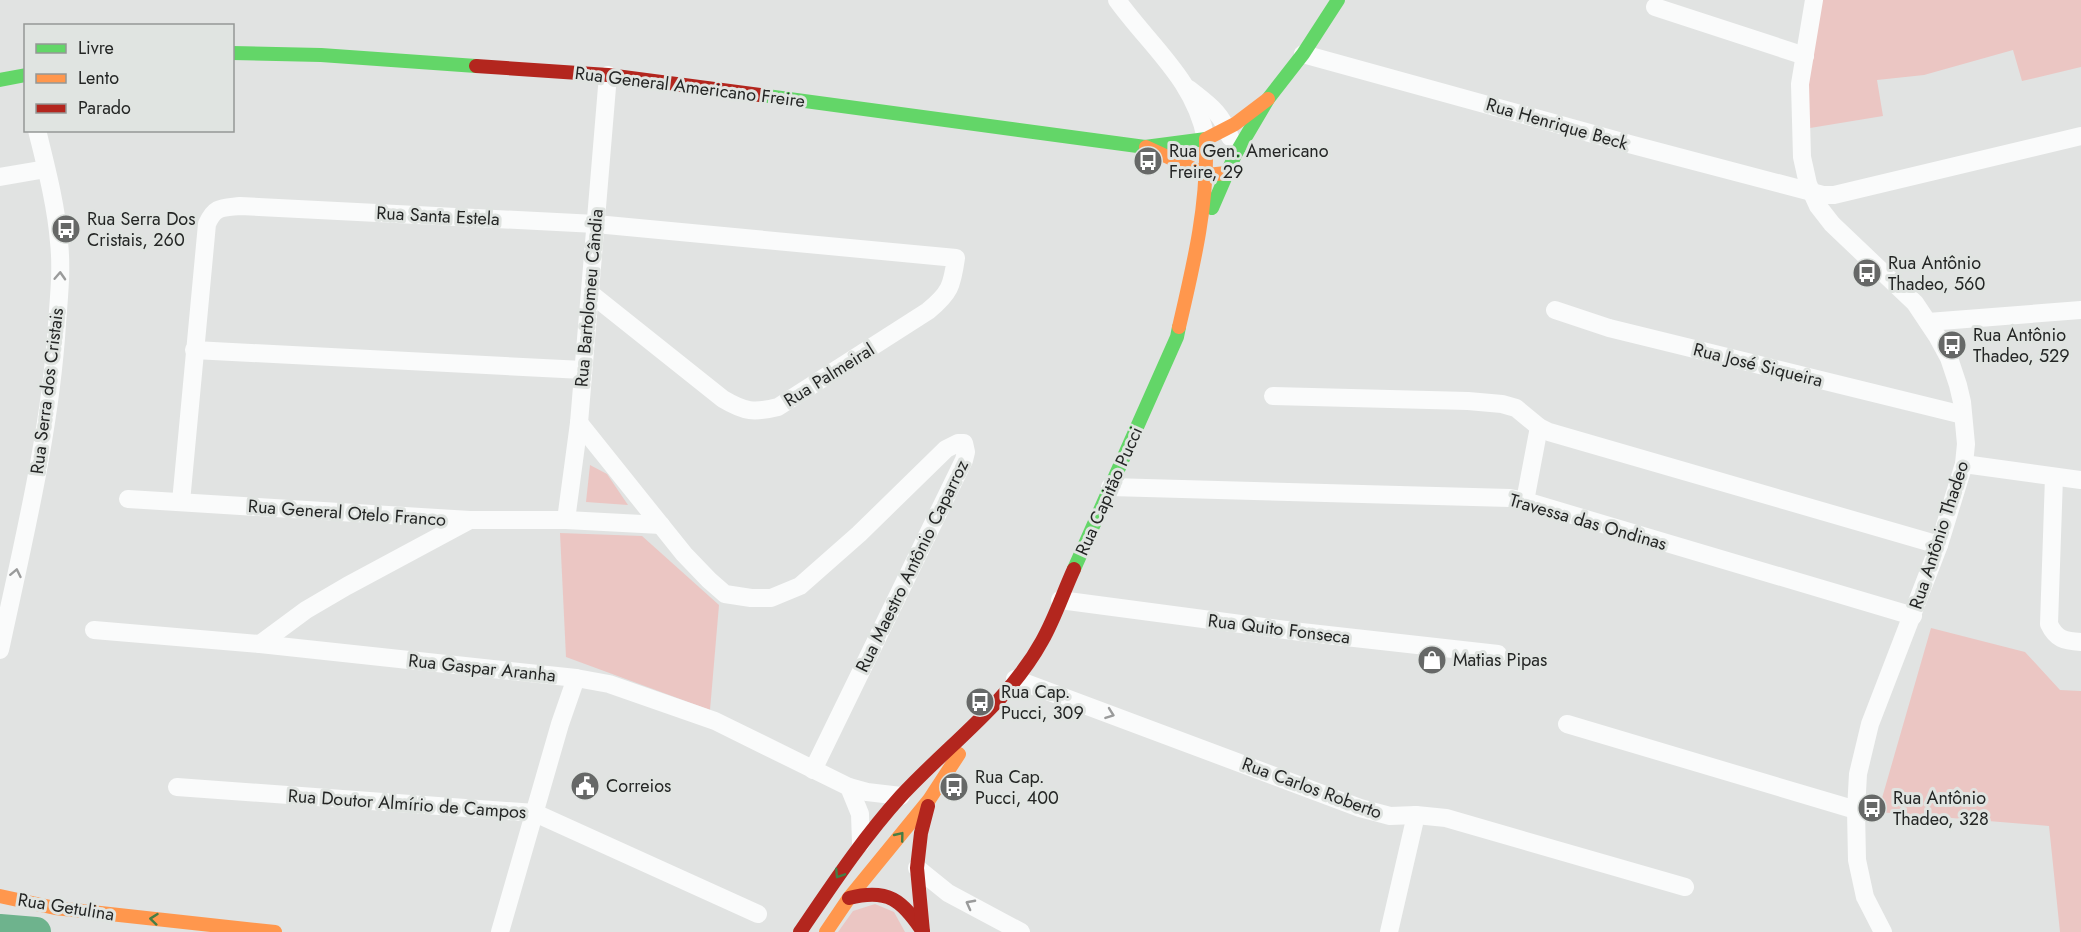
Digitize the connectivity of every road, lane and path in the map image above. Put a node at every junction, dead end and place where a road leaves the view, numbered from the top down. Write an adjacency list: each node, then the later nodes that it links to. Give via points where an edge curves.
1 (1338, 0): 6 (main road)
2 (1814, 0): 7 (street, Rua Antônio Thadeo)
3 (1121, 2): 11 (street)
4 (1655, 7): 7 (street)
5 (234, 53): 8 (main road, Rua General Americano Freire, via 321,55)
6 (1303, 54): 12 (main road); 23 (street, Rua Henrique Beck)
7 (1805, 56): 23 (street, Rua Antônio Thadeo, via 1800,84 1802,157)
8 (608, 75): 17 (main road, Rua General Americano Freire); 24 (street, Rua Bartolomeu Cândia)
9 (24, 77): 10 (main road)
10 (0, 80)
11 (1187, 88): 13 (street, via 1217,111); 16 (street, via 1203,121)
12 (1268, 99): 13 (main road); 18 (main road, Rua Capitão Pucci)
13 (1227, 129): 16 (main road); 18 (street)
14 (38, 132): 19 (street, Rua Serra dos Cristais)
15 (2081, 136): 23 (street, Rua Henrique Beck, via 1834,195)
16 (1206, 139): 17 (main road, Rua General Americano Freire); 21 (main road, Rua Capitão Pucci)
17 (1145, 147): 21 (main road, Rua General Americano Freire)
18 (1235, 155): 20 (main road, Rua Capitão Pucci)
19 (46, 169): 22 (street); 53 (street, Rua Serra dos Cristais, one-way to 19, via 46,426 55,359 60,242)
20 (1226, 173): 21 (main road); 25 (main road, Rua Capitão Pucci)
21 (1207, 175): 25 (main road, Rua Capitão Pucci)
22 (0, 177)
23 (1812, 194): 30 (street, Rua Antônio Thadeo, via 1832,224 1915,303)
24 (596, 224): 26 (street, Rua Santa Estela); 27 (street, Rua Bartolomeu Cândia); 31 (street, Rua Santa Estela, via 220,208 211,214 207,224)
25 (1200, 234): 40 (main road, Rua Capitão Pucci, via 1177,337)
26 (956, 258): 27 (street, Rua Palmeiral, via 951,289 928,312 778,407 759,411 740,410 723,399)
27 (590, 293): 32 (street, Rua Bartolomeu Cândia)
28 (1555, 309): 34 (street, Rua José Siqueira, via 1609,328)
29 (2081, 310): 30 (street)
30 (1928, 322): 34 (street, Rua Antônio Thadeo, via 1949,358)
31 (194, 350): 32 (street); 43 (street, Rua Santa Estela)
32 (584, 370): 35 (street, Rua Bartolomeu Cândia)
33 (1274, 396): 36 (street, via 1502,404 1516,408)
34 (1963, 415): 37 (street, Rua Antônio Thadeo)
35 (579, 423): 45 (street, Rua Bartolomeu Cândia); 46 (street, Rua Maestro Antônio Caparroz)
36 (1539, 427): 42 (street); 47 (street)
37 (1964, 465): 38 (street); 47 (street, Rua Antônio Thadeo)
38 (2054, 477): 39 (street); 51 (street, via 2049,624 2054,634)
39 (2081, 480)
40 (1110, 487): 42 (street, Travessa das Ondinas, via 1483,496); 48 (main road, Rua Capitão Pucci)
41 (128, 499): 43 (street, Rua General Otelo Franco)
42 (1525, 501): 49 (street, Travessa das Ondinas)
43 (181, 502): 44 (street, Rua General Otelo Franco)
44 (470, 520): 45 (street, Rua General Otelo Franco); 52 (street, via 306,610)
45 (566, 520): 46 (street, Rua General Otelo Franco)
46 (661, 525): 59 (street, Rua Maestro Antônio Caparroz, via 725,594 771,598 800,586 946,449 963,442 964,460)
47 (1939, 545): 49 (street, Rua Antônio Thadeo)
48 (1060, 600): 54 (street, Rua Quito Fonseca); 56 (main road, Rua Capitão Pucci, via 1042,641)
49 (1913, 616): 64 (street, Rua Antônio Thadeo, via 1870,724 1858,774)
50 (93, 630): 52 (street, Rua Gaspar Aranha)
51 (2081, 642)
52 (260, 644): 55 (street, Rua Gaspar Aranha)
53 (0, 651)
54 (1498, 654)
55 (576, 678): 59 (street, Rua Gaspar Aranha, via 609,684 715,722); 65 (street)
56 (1016, 680): 58 (main road, Rua Capitão Pucci); 66 (street, Rua Carlos Roberto, one-way to 66, via 1360,808 1390,816)
57 (1567, 724): 64 (street)
58 (973, 727): 62 (main road, Rua Capitão Pucci); 63 (main road, Rua Capitão Pucci)
59 (813, 770): 61 (street, Rua Gaspar Aranha)
60 (177, 787): 65 (street, Rua Doutor Almírio de Campos)
61 (849, 787): 62 (street, Rua Gaspar Aranha); 67 (street, via 860,814)
62 (901, 796): 67 (main road, Rua Capitão Pucci)
63 (930, 800): 68 (main road); 71 (main road, one-way to 63)
64 (1856, 810): 79 (street, Rua Antônio Thadeo, via 1857,860 1865,897)
65 (535, 813): 72 (street, Rua Doutor Almírio de Campos); 75 (street)
66 (1416, 815): 69 (street, Rua Carlos Roberto, via 1446,818); 78 (street)
67 (861, 843): 76 (main road, Rua Capitão Pucci, one-way to 76)
68 (917, 868): 71 (main road, via 923,932 897,899 879,893); 77 (street, one-way to 68, via 948,893)
69 (1685, 887)
70 (0, 896): 74 (main road, Rua Getulina, one-way to 70, via 55,908)
71 (849, 898): 73 (main road)
72 (758, 914)
73 (827, 929)
74 (275, 932)
75 (500, 932)
76 (800, 932)
77 (1022, 932)
78 (1389, 932)
79 (1882, 932)

